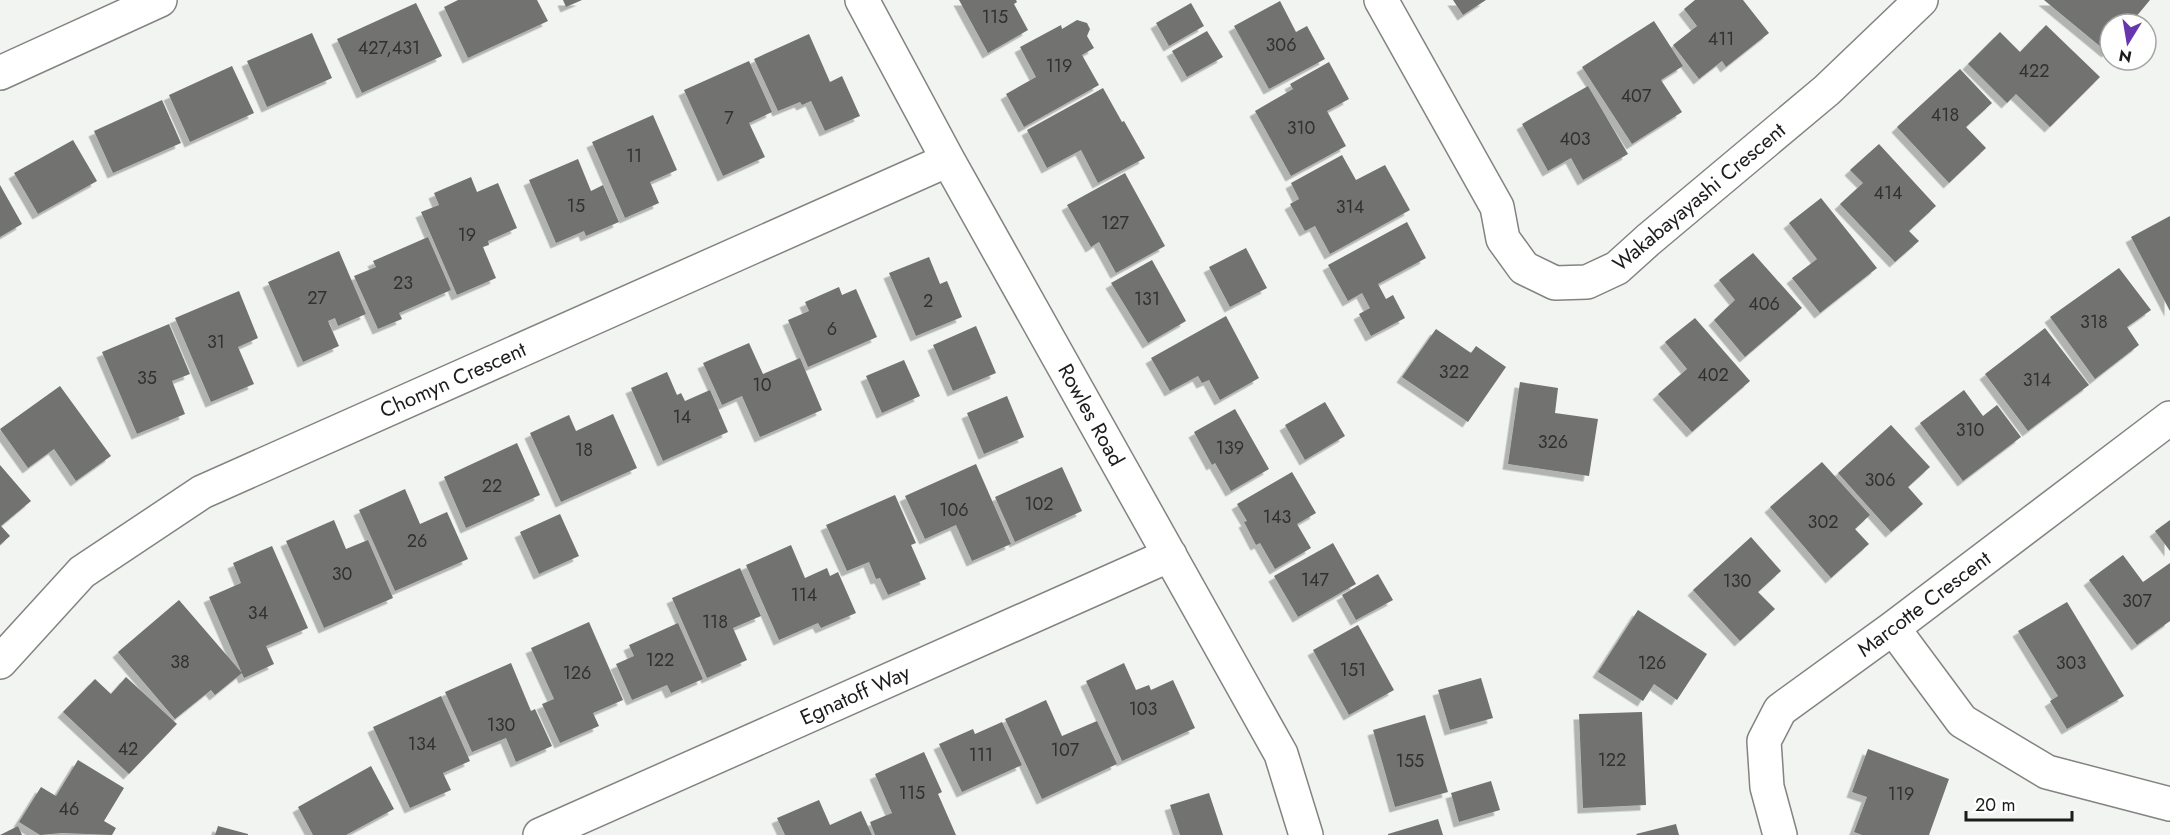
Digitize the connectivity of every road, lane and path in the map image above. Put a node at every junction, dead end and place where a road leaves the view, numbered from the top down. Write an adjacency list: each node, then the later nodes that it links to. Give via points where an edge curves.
1 (160, 0): 5 (street)
2 (862, 0): 6 (street, Rowles Road)
3 (1381, 0): 4 (street, Wakabayayashi Crescent, via 1497,207 1503,239 1524,268 1556,283 1587,282 1617,268 1827,90)
4 (1921, 0)
5 (0, 73)
6 (948, 160): 8 (street, Rowles Road); 10 (street, Chomyn Crescent, via 202,492 82,572)
7 (2170, 418): 9 (street, Marcotte Crescent)
8 (1170, 555): 12 (street, Egnatoff Way); 13 (street, Rowles Road, via 1281,754)
9 (1893, 628): 11 (street, via 1962,721 2047,772); 14 (street, Marcotte Crescent, via 1780,710 1764,741 1767,787)
10 (0, 662)
11 (2170, 804)
12 (540, 835)
13 (1306, 835)
14 (1780, 835)

